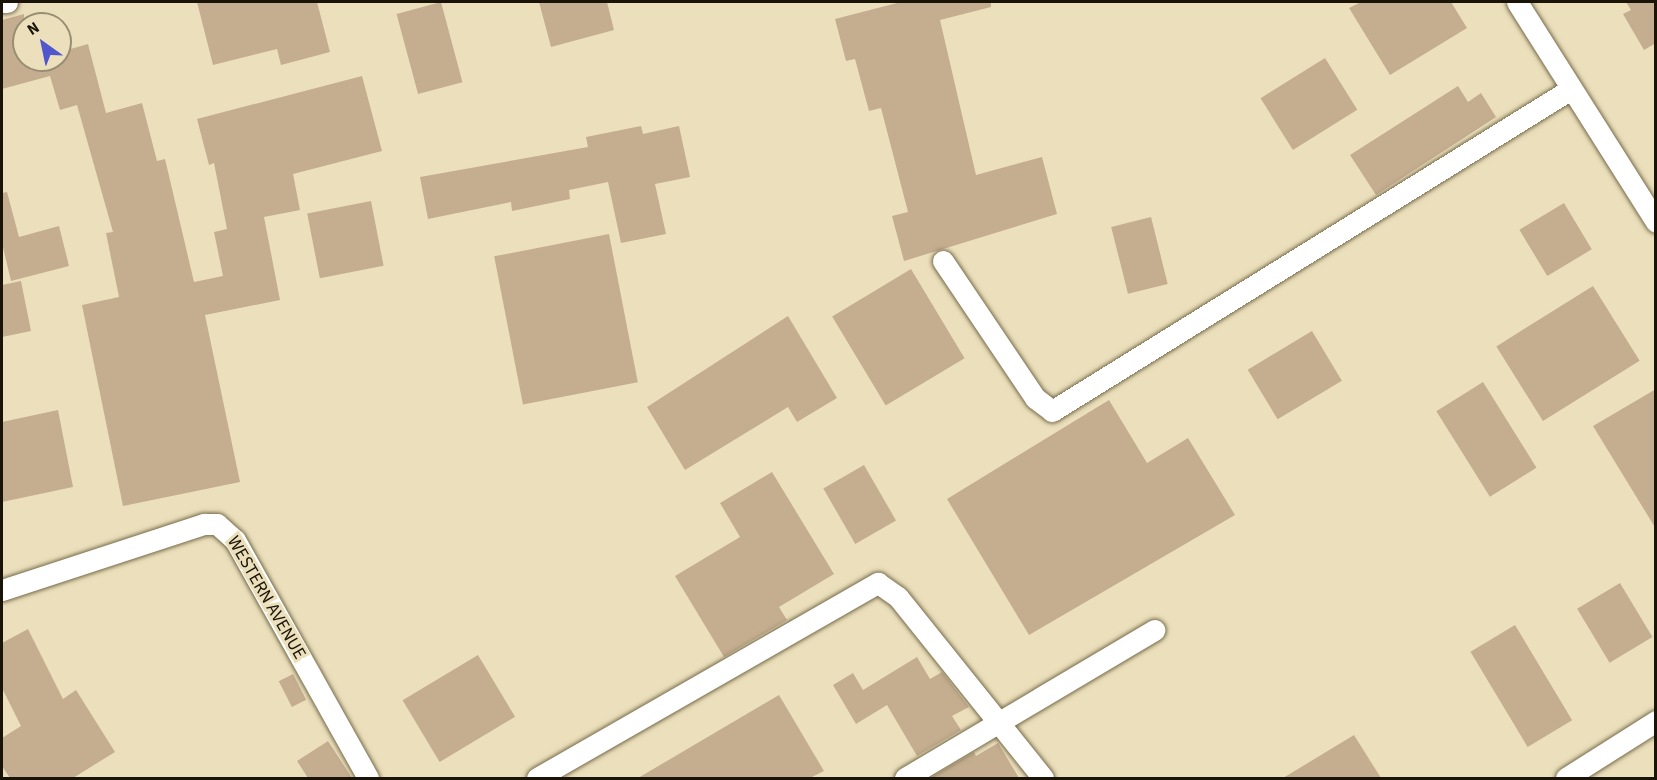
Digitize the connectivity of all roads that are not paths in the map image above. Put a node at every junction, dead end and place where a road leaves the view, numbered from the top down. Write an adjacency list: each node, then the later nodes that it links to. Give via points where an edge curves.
1 (2, 2): 2 (street)
2 (7, 2)
3 (1517, 2): 4 (street)
4 (1571, 89): 5 (street); 6 (street, via 1052,411 1035,398)
5 (1656, 222)
6 (943, 261)
7 (2, 590): 11 (street, WESTERN AVENUE, via 204,524 217,524 235,540)
8 (1154, 630): 10 (street)
9 (1656, 721): 15 (street)
10 (1001, 722): 12 (street, via 898,597 878,583); 13 (street); 14 (street)
11 (368, 778)
12 (537, 778)
13 (905, 778)
14 (1043, 778)
15 (1566, 778)

